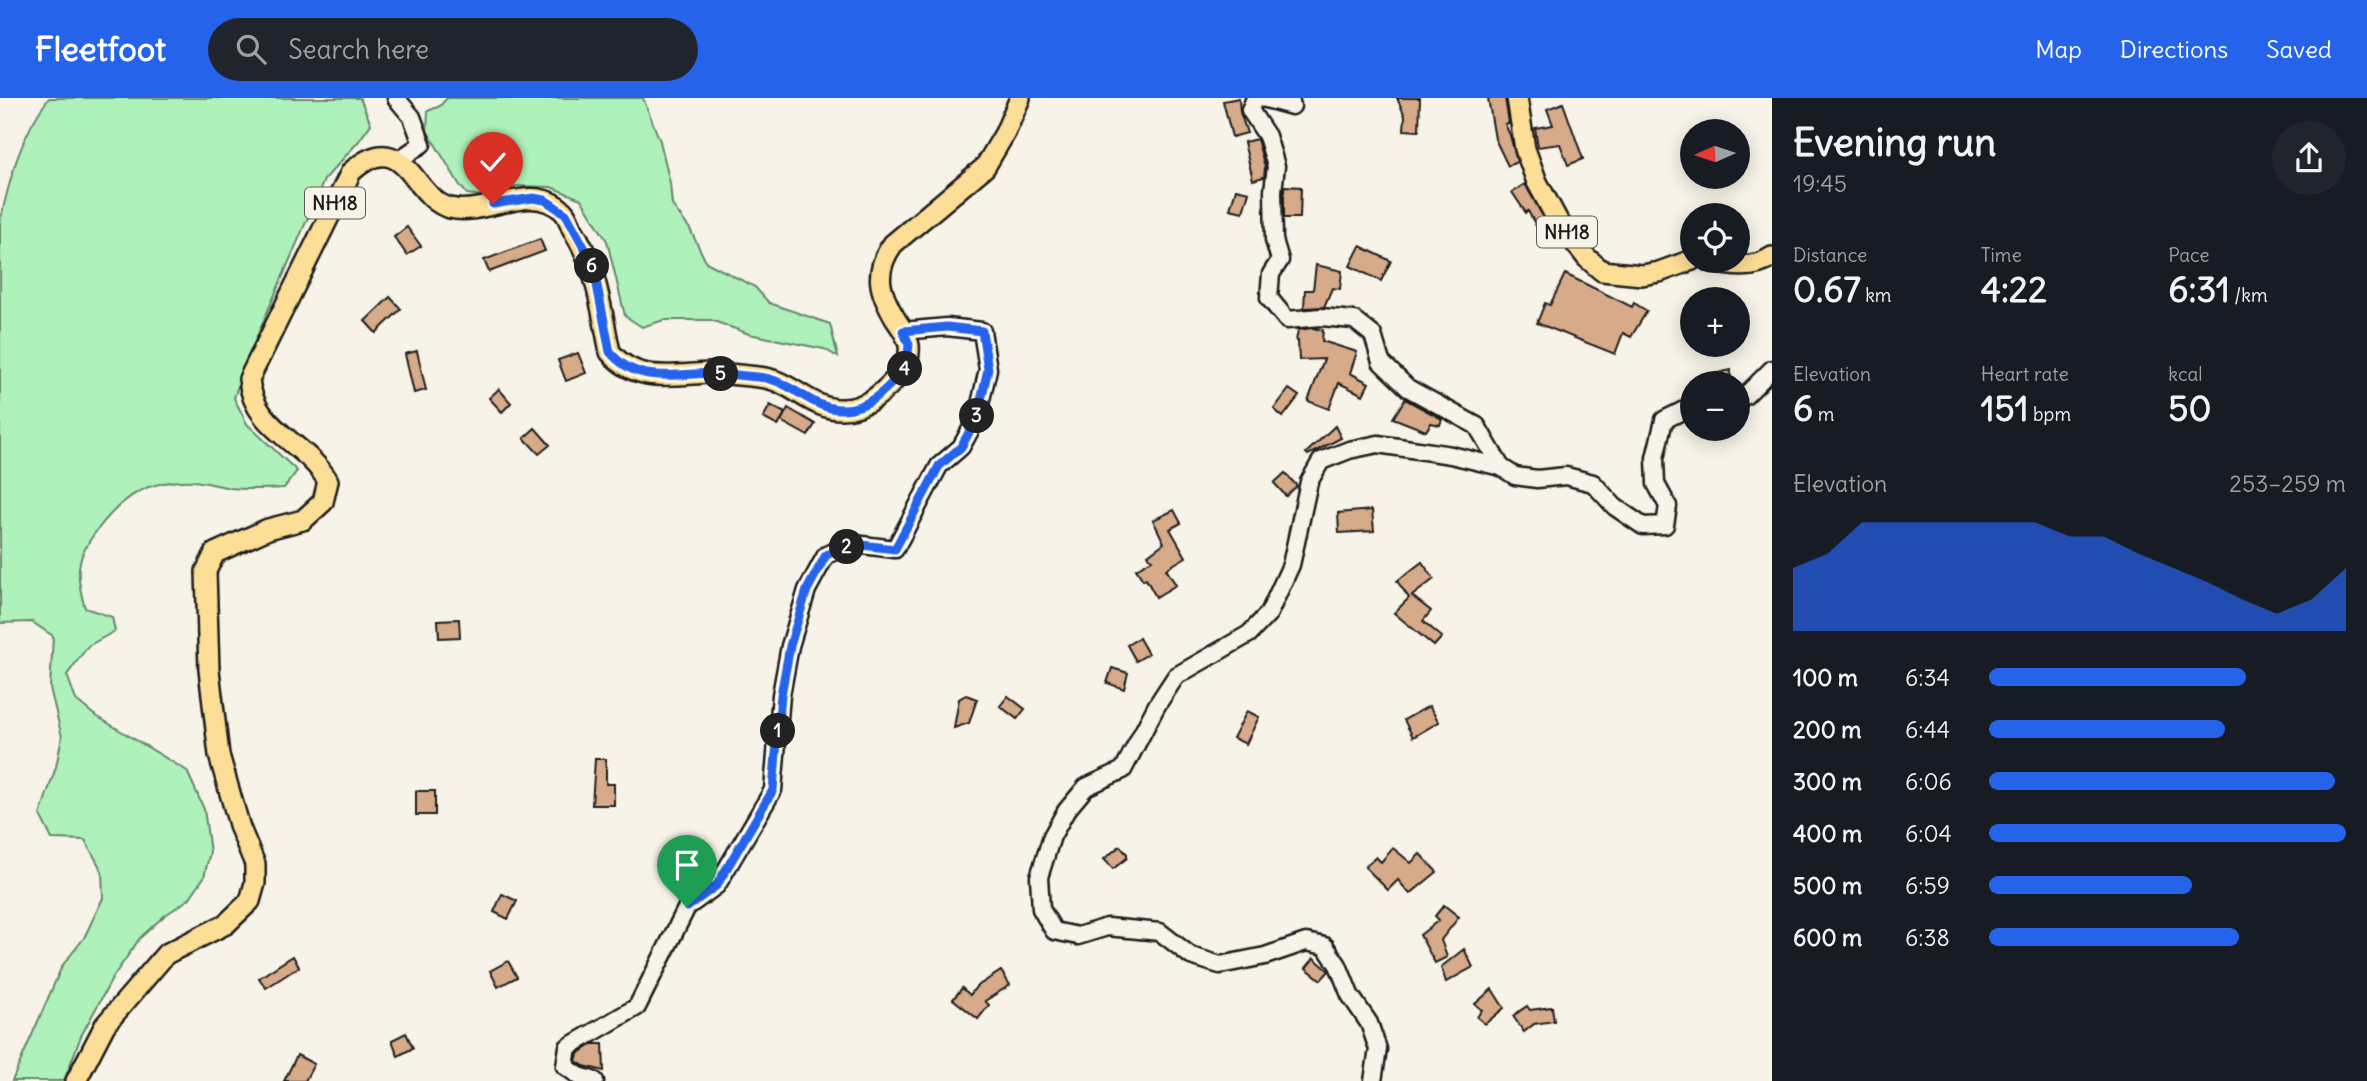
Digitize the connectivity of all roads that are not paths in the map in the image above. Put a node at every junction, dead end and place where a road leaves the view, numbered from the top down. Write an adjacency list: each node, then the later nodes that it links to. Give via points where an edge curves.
1 (396, 98): 7 (street, via 412,117 422,144)
2 (1020, 98): 11 (main road, via 985,167 885,255 879,279)
3 (1255, 98): 15 (street, via 1250,110 1266,136 1276,166 1274,240 1280,260 1271,274 1269,298 1287,320 1354,320 1373,335 1381,362 1408,387 1476,426)
4 (1262, 98): 5 (street, via 1292,106)
5 (1290, 98)
6 (1517, 98): 9 (main road, NH18, via 1525,149 1537,182 1558,221 1587,258 1602,271 1642,275)
7 (397, 161): 11 (main road, via 450,209 533,198 566,214 595,275 610,352 617,361 645,375 762,377 783,382 820,406 843,410 873,401 907,367 909,344); 16 (main road, NH18, via 380,157 362,162 351,172 248,379 257,410 318,465 328,481 323,502 303,520 268,529 215,553 206,571 209,670 219,755 240,828 256,864 250,901 226,924 166,954 105,1025)
8 (1772, 257): 10 (main road)
9 (1680, 264)
10 (1750, 265)
11 (903, 331): 17 (street, via 947,327 982,331 988,369 977,418 961,447 939,466 895,549 854,544 826,555 807,590 790,646 773,790 717,885 687,907 637,1007 568,1047 565,1066)
12 (1772, 369): 13 (street)
13 (1750, 391)
14 (1680, 412): 15 (street, via 1664,420 1655,458 1656,484 1668,506 1665,525 1643,526 1615,507 1593,483 1566,476 1515,476)
15 (1501, 467): 18 (street, via 1378,444 1321,461 1309,482 1291,565 1269,613 1249,634 1176,676 1123,770 1086,787 1066,811 1052,836 1040,877 1041,909 1054,931 1078,936 1107,927 1160,932 1191,956 1220,965 1256,959 1306,942 1325,946 1369,1023 1378,1049)
16 (76, 1081)
17 (595, 1081)
18 (1373, 1081)

